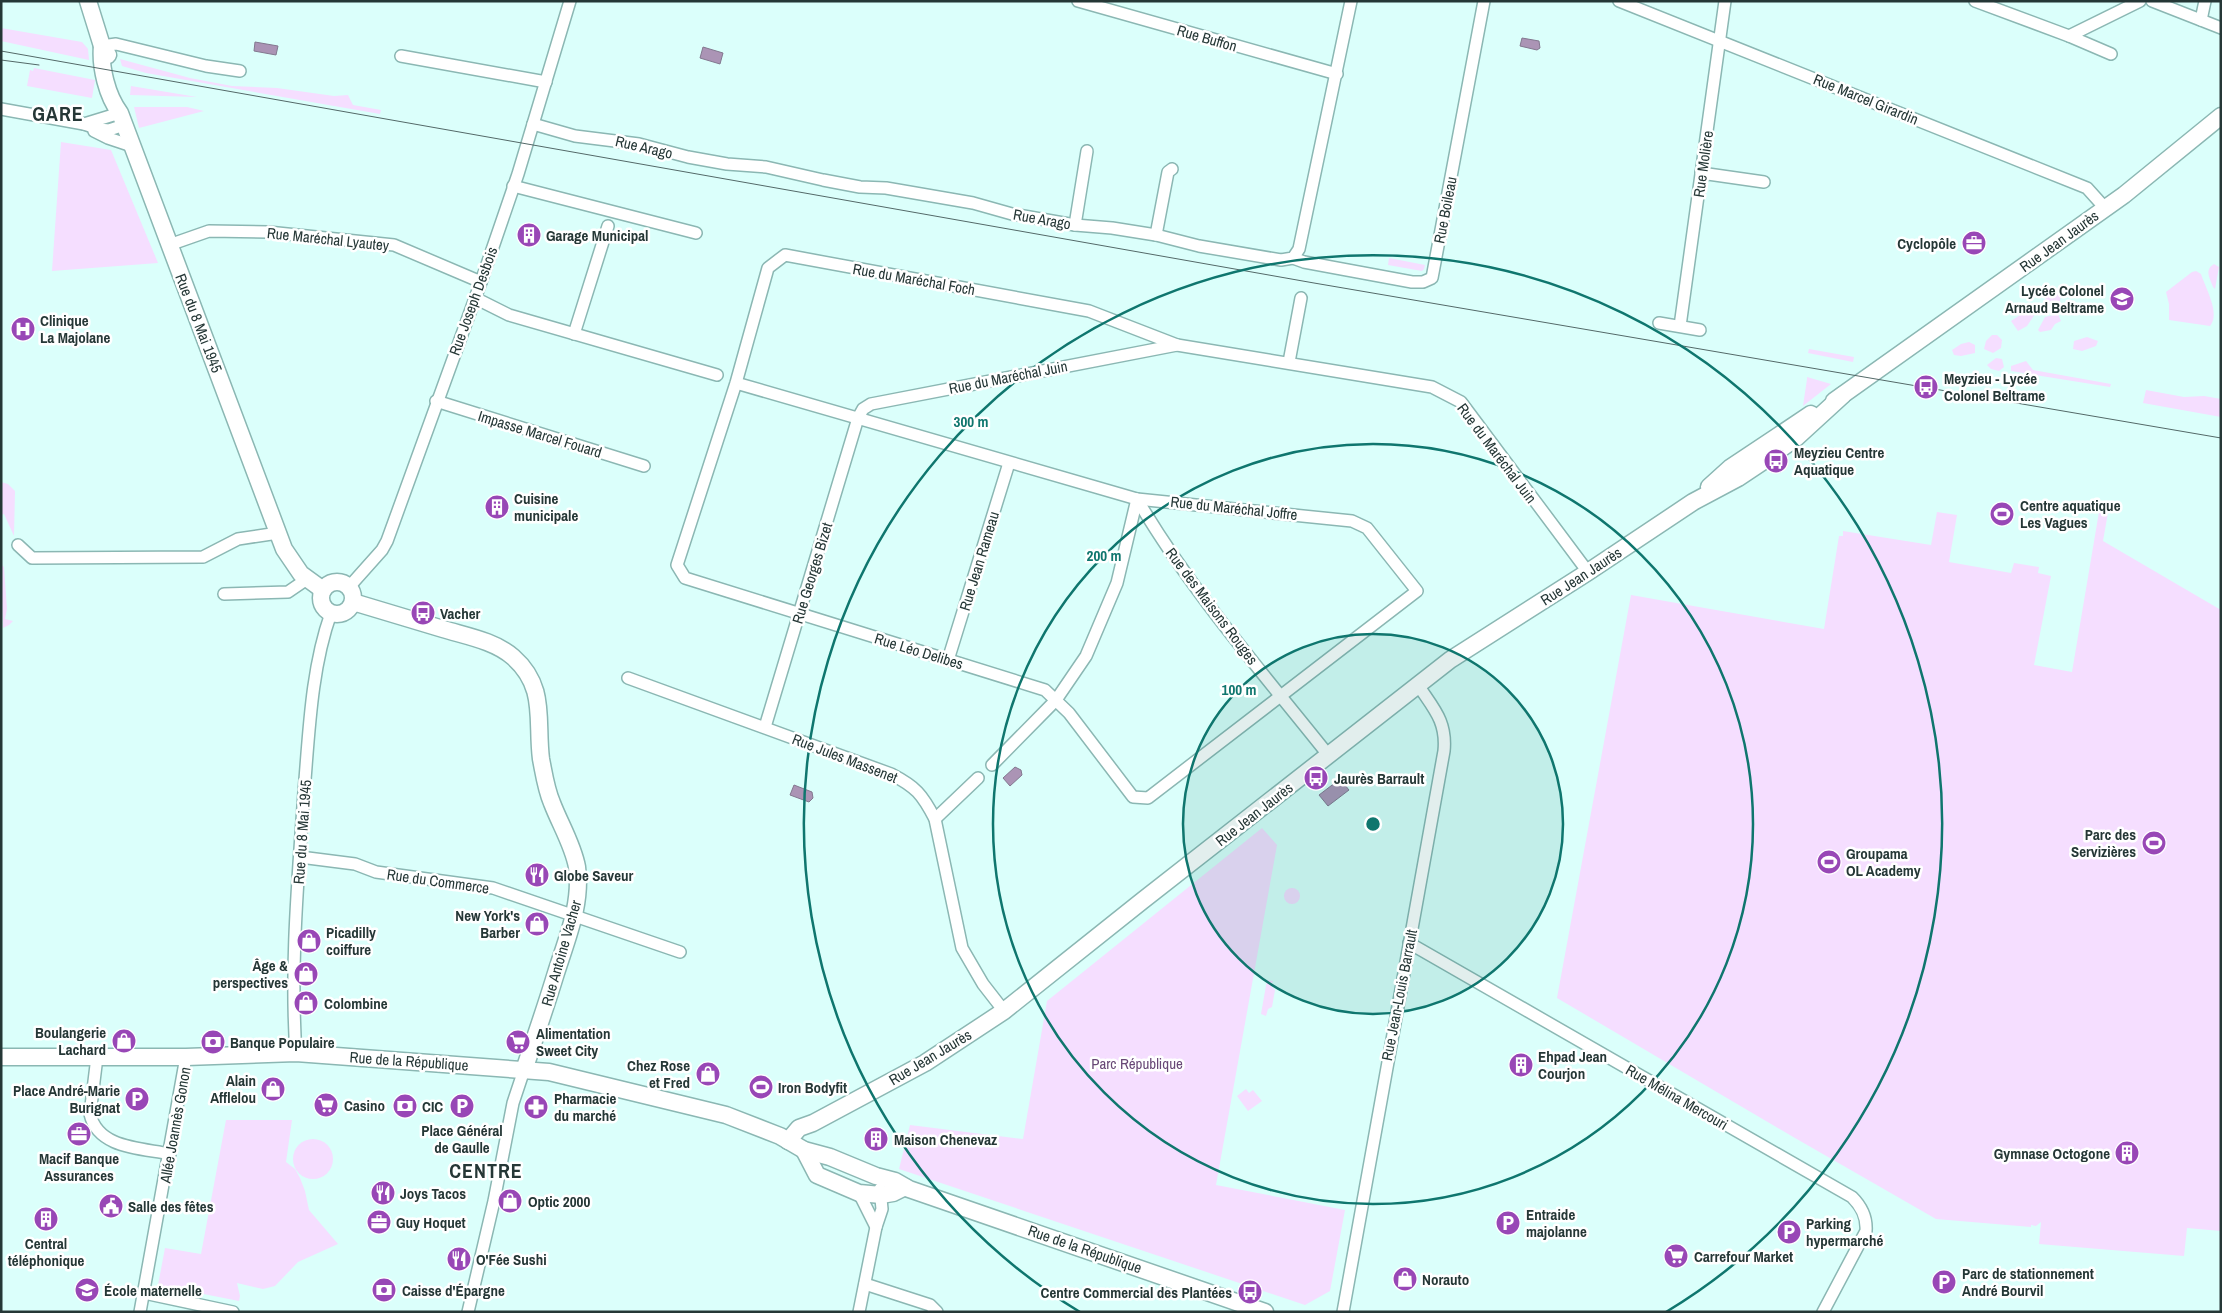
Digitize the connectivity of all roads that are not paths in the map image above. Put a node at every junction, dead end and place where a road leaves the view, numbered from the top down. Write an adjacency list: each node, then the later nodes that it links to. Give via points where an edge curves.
1 (88, 1): 16 (main road, Rue du 8 Mai 1945)
2 (570, 1): 21 (street, Rue Joseph Desbois)
3 (1078, 1): 20 (street, Rue Buffon)
4 (1351, 1): 20 (street)
5 (1484, 1): 39 (street, Rue Boileau, via 1432,278 1412,282)
6 (1619, 1): 15 (street, Rue Marcel Girardin)
7 (1725, 1): 15 (street, Rue Molière)
8 (1975, 1): 14 (street)
9 (2140, 1): 14 (street)
10 (2152, 1): 12 (street)
11 (2205, 1): 12 (street)
12 (2201, 20): 13 (street)
13 (2221, 28)
14 (2069, 36): 17 (street)
15 (1720, 41): 30 (street, Rue Molière); 33 (street, Rue Marcel Girardin, via 2087,188)
16 (102, 46): 19 (street, via 116,44); 24 (main road, Rue du 8 Mai 1945, via 101,58 113,104)
17 (2111, 54)
18 (401, 56): 21 (street)
19 (240, 71)
20 (1337, 74): 39 (street, via 1299,249)
21 (546, 82): 26 (street, Rue Joseph Desbois)
22 (1, 109): 25 (street)
23 (2221, 116): 33 (main road, Rue Jean Jaurès)
24 (122, 119): 25 (street); 27 (main road, Rue du 8 Mai 1945)
25 (84, 124): 27 (street, via 108,138)
26 (533, 124): 32 (street, Rue Joseph Desbois); 34 (street, Rue Arago, via 575,136 639,144 688,157 766,167 860,187 886,188 973,203 1012,214)
27 (132, 146): 38 (main road, Rue du 8 Mai 1945)
28 (1087, 151): 34 (street)
29 (1172, 169): 37 (street, via 1168,172)
30 (1701, 173): 31 (street); 44 (street, Rue Molière)
31 (1764, 182)
32 (514, 186): 36 (street); 40 (street, Rue Joseph Desbois)
33 (2105, 208): 58 (main road, Rue Jean Jaurès, via 1843,396 1738,462 1693,502)
34 (1075, 225): 37 (street, Rue Arago)
35 (608, 226): 46 (street)
36 (696, 233)
37 (1156, 235): 39 (street, Rue Arago, via 1261,257)
38 (169, 245): 40 (street, Rue Maréchal Lyautey, via 209,231 219,231 268,232 394,245); 56 (main road, Rue du 8 Mai 1945)
39 (1293, 258)
40 (481, 282): 41 (street, Rue Joseph Desbois)
41 (475, 298): 46 (street, via 509,315); 51 (street, Rue Joseph Desbois)
42 (1301, 298): 48 (street)
43 (1659, 323): 44 (street)
44 (1680, 326): 45 (street)
45 (1700, 330)
46 (574, 334): 49 (street)
47 (1177, 345): 48 (street, Rue du Maréchal Juin); 50 (street, Rue du Maréchal Foch, via 1089,311 784,255 768,268); 52 (street, Rue du Maréchal Juin, via 871,404 863,408)
48 (1289, 362): 58 (street, Rue du Maréchal Juin, via 1432,387 1461,402)
49 (717, 375)
50 (736, 383): 52 (street); 64 (street, Rue Léo Delibes, via 677,565 685,578)
51 (436, 401): 54 (street, Impasse Marcel Fouard); 62 (street, Rue Joseph Desbois, via 387,542)
52 (858, 418): 53 (street, Rue du Maréchal Joffre); 64 (street, Rue Georges Bizet)
53 (1009, 462): 55 (street, Rue du Maréchal Joffre); 65 (street, Rue Jean Rameau)
54 (644, 466)
55 (1137, 499): 68 (street, Rue des Maisons Rouges, via 1161,539); 68 (street, Rue du Maréchal Joffre, via 1352,521 1367,528 1417,591); 69 (street, via 1117,583 1086,656)
56 (278, 533): 57 (street, via 238,539 202,557 32,558); 59 (main road, Rue du 8 Mai 1945, via 292,562)
57 (18, 546)
58 (1588, 572): 67 (main road, Rue Jean Jaurès, via 1450,660)
59 (307, 579): 60 (main road, Rue du 8 Mai 1945); 61 (street, via 288,592)
60 (323, 590): 62 (main road, via 335,581); 63 (main road, via 321,600 326,610)
61 (224, 594)
62 (351, 594): 63 (main road, via 350,607 342,613); 76 (main road, Rue Antoine Vacher, via 488,644 513,656 526,672 540,710 545,780 576,865)
63 (332, 613): 75 (street, Rue du 8 Mai 1945, via 315,682)
64 (800, 614): 65 (street, Rue Léo Delibes); 70 (street, Rue Georges Bizet)
65 (948, 660): 69 (street, Rue Léo Delibes, via 1044,690)
66 (628, 678): 70 (street, Rue Jules Massenet)
67 (1418, 685): 71 (main road, Rue Jean Jaurès); 77 (street, Rue Jean-Louis Barrault, via 1438,715 1445,739)
68 (1280, 696): 69 (street, Rue Léo Delibes, via 1148,798 1133,797); 71 (street, Rue des Maisons Rouges)
69 (1056, 700): 72 (street)
70 (765, 727): 74 (street, Rue Jules Massenet, via 891,774 913,786)
71 (1329, 756): 79 (main road, Rue Jean Jaurès)
72 (992, 765)
73 (978, 778): 74 (street)
74 (935, 819): 79 (street, Rue Jules Massenet, via 962,948)
75 (300, 857): 76 (street, Rue du Commerce, via 355,864 376,872 493,888); 80 (street, Rue du 8 Mai 1945, via 293,960)
76 (575, 915): 78 (street, Rue du Commerce); 84 (main road, Rue Antoine Vacher)
77 (1409, 943): 104 (street, Rue Jean-Louis Barrault); 105 (street, Rue Mélina Mercouri, via 1852,1197 1863,1211 1866,1231)
78 (680, 952)
79 (1004, 1012): 85 (main road, Rue Jean Jaurès, via 925,1063)
80 (296, 1054): 83 (main road, Rue de la République); 84 (main road, Rue de la République)
81 (1, 1057): 82 (main road, Rue de la République)
82 (97, 1057): 83 (main road, Rue de la République); 88 (street, via 92,1120 110,1141)
83 (186, 1057): 88 (street, Allée Joannès Gonon)
84 (524, 1070): 86 (main road, Rue de la République, via 549,1072 726,1115); 100 (street, via 513,1103)
85 (814, 1123): 86 (main road, Rue Jean Jaurès, via 799,1128); 87 (main road)
86 (788, 1141): 87 (main road, Rue de la République)
87 (804, 1150): 89 (main road, Rue de la République); 90 (main road)
88 (170, 1154): 97 (street, Allée Joannès Gonon)
89 (830, 1157): 90 (main road, via 820,1164); 91 (main road, Rue de la République)
90 (819, 1175): 93 (main road)
91 (876, 1176): 92 (main road, Rue de la République); 94 (street)
92 (905, 1187): 94 (main road); 103 (main road, Rue de la République)
93 (859, 1193): 94 (main road); 95 (street)
94 (881, 1195): 95 (street, via 882,1216)
95 (876, 1227): 96 (street)
96 (865, 1284): 101 (street); 102 (street, via 930,1305)
97 (144, 1293): 98 (street, Allée Joannès Gonon); 99 (street)
98 (140, 1312)
99 (233, 1312)
100 (468, 1312)
101 (859, 1312)
102 (937, 1312)
103 (1265, 1312)
104 (1343, 1312)
105 (1823, 1312)

